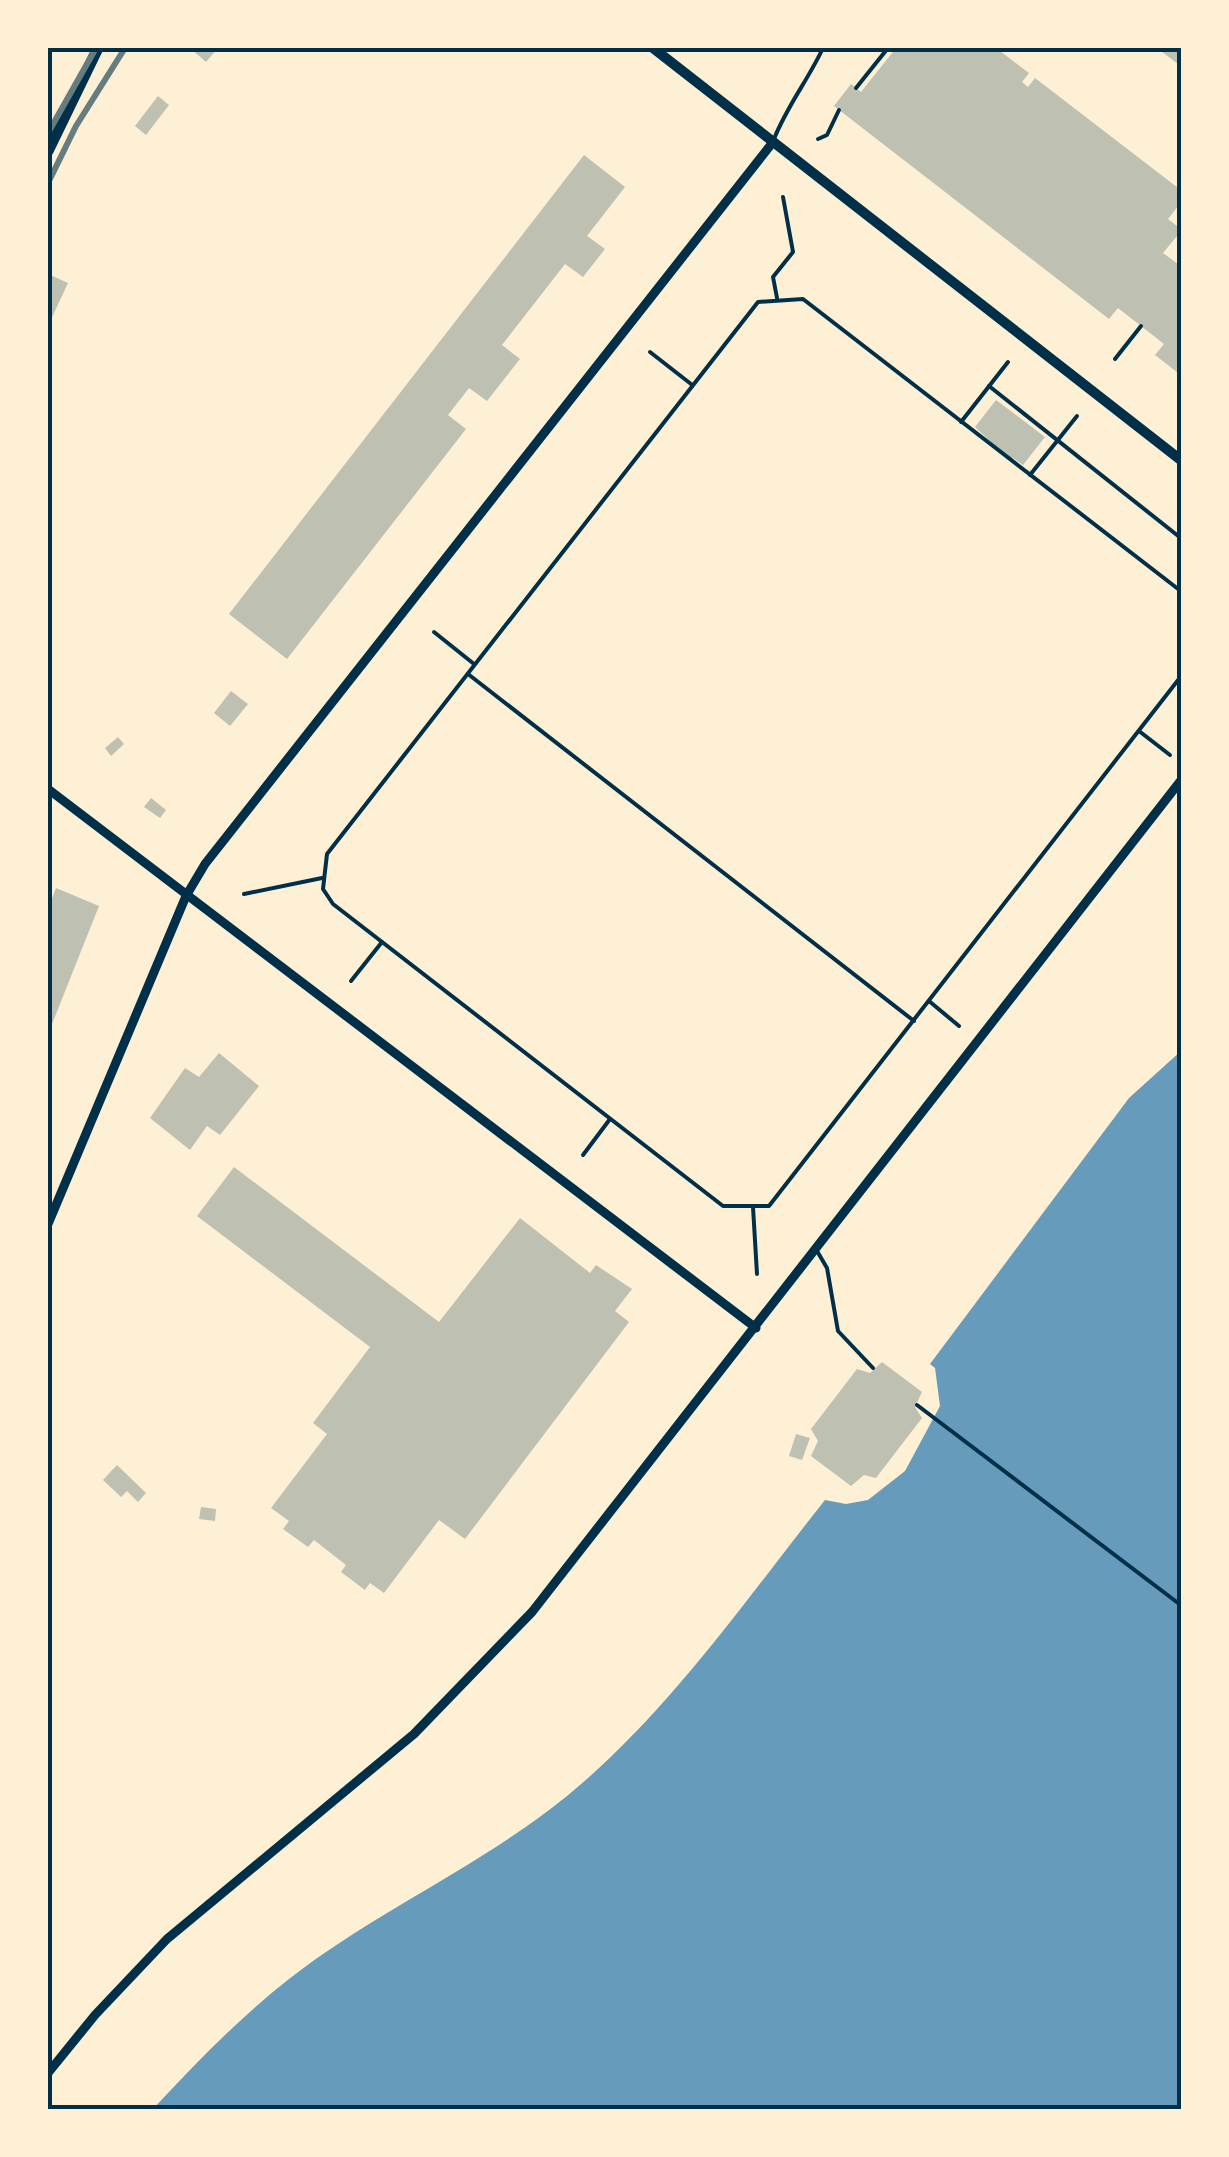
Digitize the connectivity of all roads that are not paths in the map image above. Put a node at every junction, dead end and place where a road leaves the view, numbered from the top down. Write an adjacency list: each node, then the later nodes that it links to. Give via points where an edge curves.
1 (98, 48): 5 (main road)
2 (652, 48): 4 (street)
3 (823, 48): 4 (lane, via 788,103)
4 (773, 142): 6 (street); 9 (street, via 215,850)
5 (48, 152)
6 (1182, 462)
7 (1182, 778): 11 (street)
8 (49, 795): 9 (street)
9 (186, 896): 10 (street); 12 (street)
10 (48, 1224)
11 (817, 1251): 12 (street); 13 (lane, via 827,1268 838,1331)
12 (756, 1328): 16 (street, via 485,1664 403,1744 168,1938)
13 (873, 1368)
14 (917, 1405): 15 (lane)
15 (1182, 1606)
16 (48, 2074)

